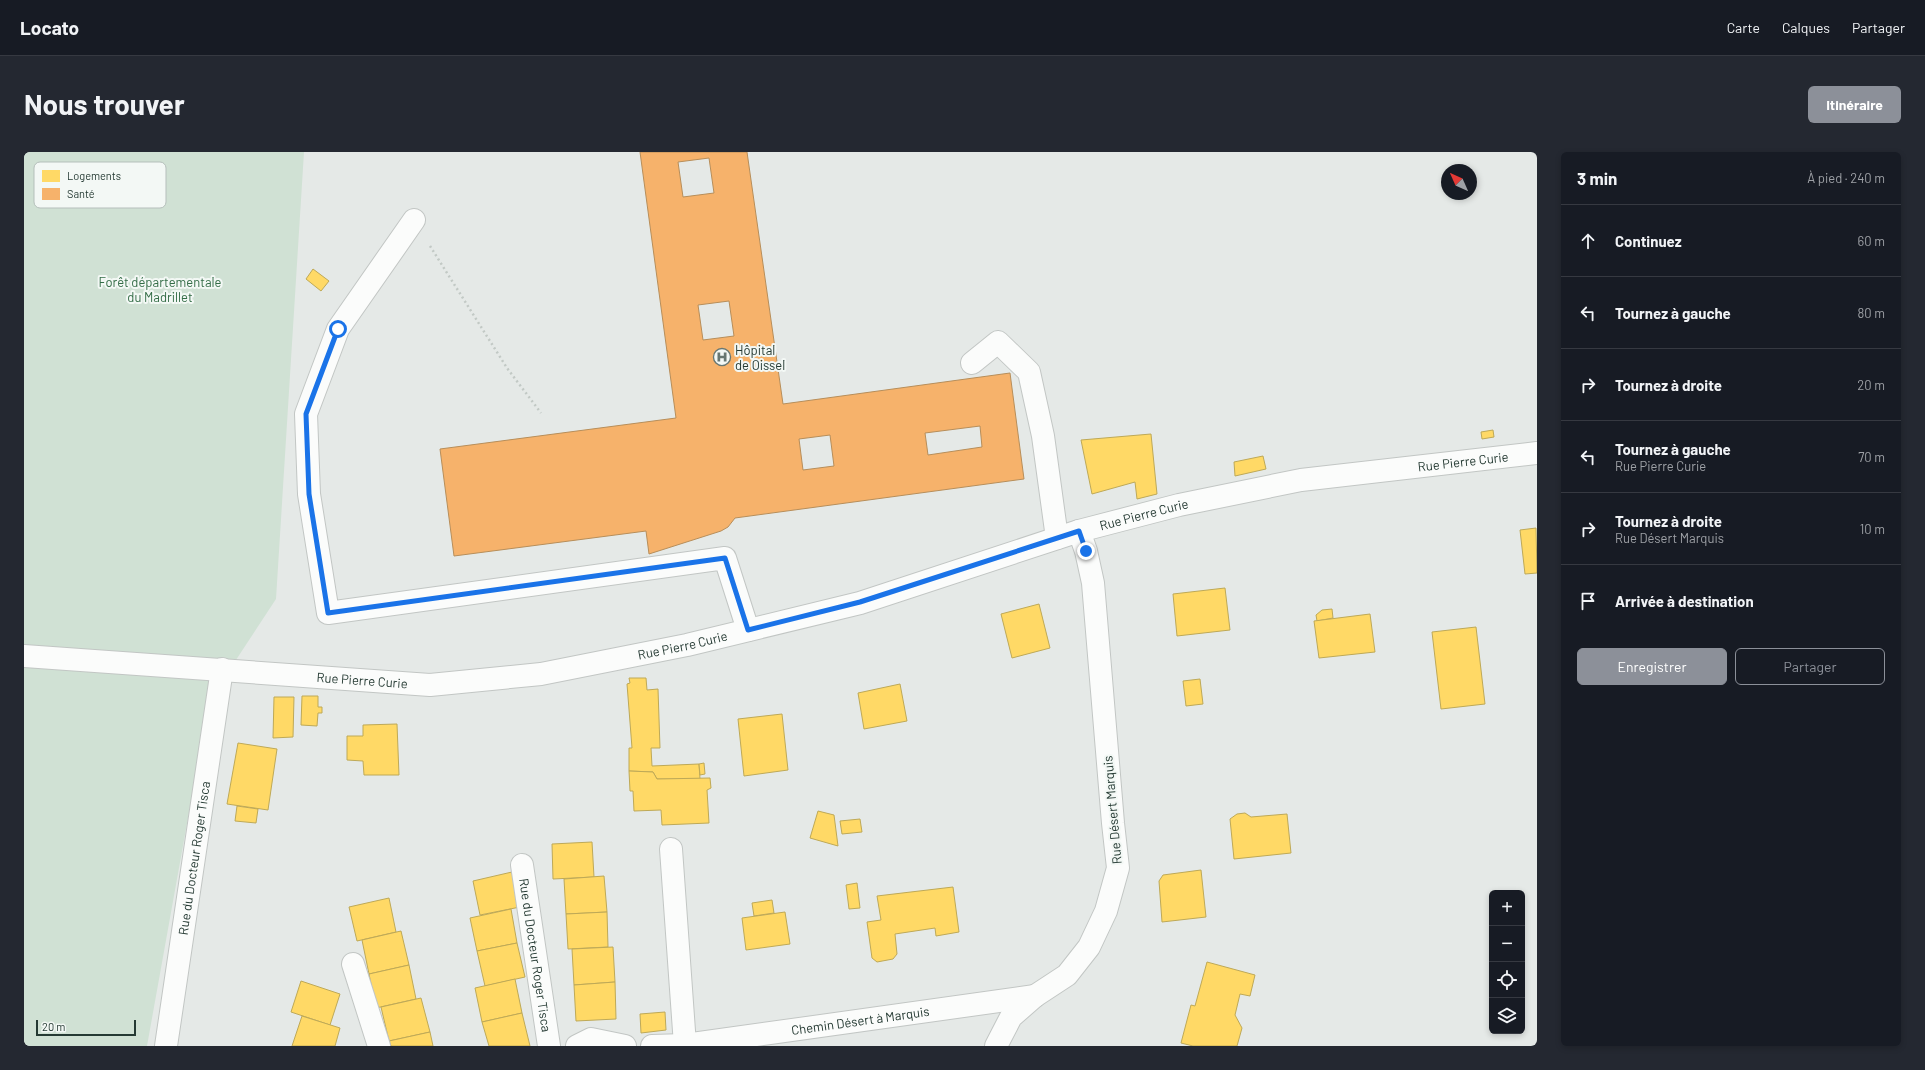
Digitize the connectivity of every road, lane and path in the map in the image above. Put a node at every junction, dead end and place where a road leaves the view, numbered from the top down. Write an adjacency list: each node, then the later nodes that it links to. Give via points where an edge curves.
1 (414, 220): 3 (path, via 507,368); 7 (street, via 338,329 306,414 309,494 328,613 725,558)
2 (972, 363): 6 (street, via 998,342 1029,372 1043,436)
3 (541, 413)
4 (1537, 453): 5 (street, Rue Pierre Curie, via 1301,480 1179,505)
5 (1079, 531): 6 (street, Rue Pierre Curie); 13 (street, Rue Désert Marquis, via 1093,583 1118,868 1106,911 1089,947 1067,975)
6 (1057, 538): 7 (street, Rue Pierre Curie, via 860,602)
7 (748, 630): 9 (street, Rue Pierre Curie, via 541,674 430,685)
8 (24, 656): 9 (street, Rue Pierre Curie)
9 (222, 669): 15 (street, Rue du Docteur Roger Tisca)
10 (671, 849): 14 (street)
11 (522, 865): 17 (street, Rue du Docteur Roger Tisca)
12 (353, 964): 16 (street)
13 (1035, 996): 14 (street, Chemin Désert à Marquis); 21 (street, Rue Désert Marquis, via 1011,1017)
14 (685, 1045): 20 (street, Chemin Désert à Marquis)
15 (166, 1046)
16 (379, 1046)
17 (548, 1046)
18 (577, 1046): 19 (street, via 591,1039)
19 (625, 1046)
20 (652, 1046)
21 (996, 1046)

